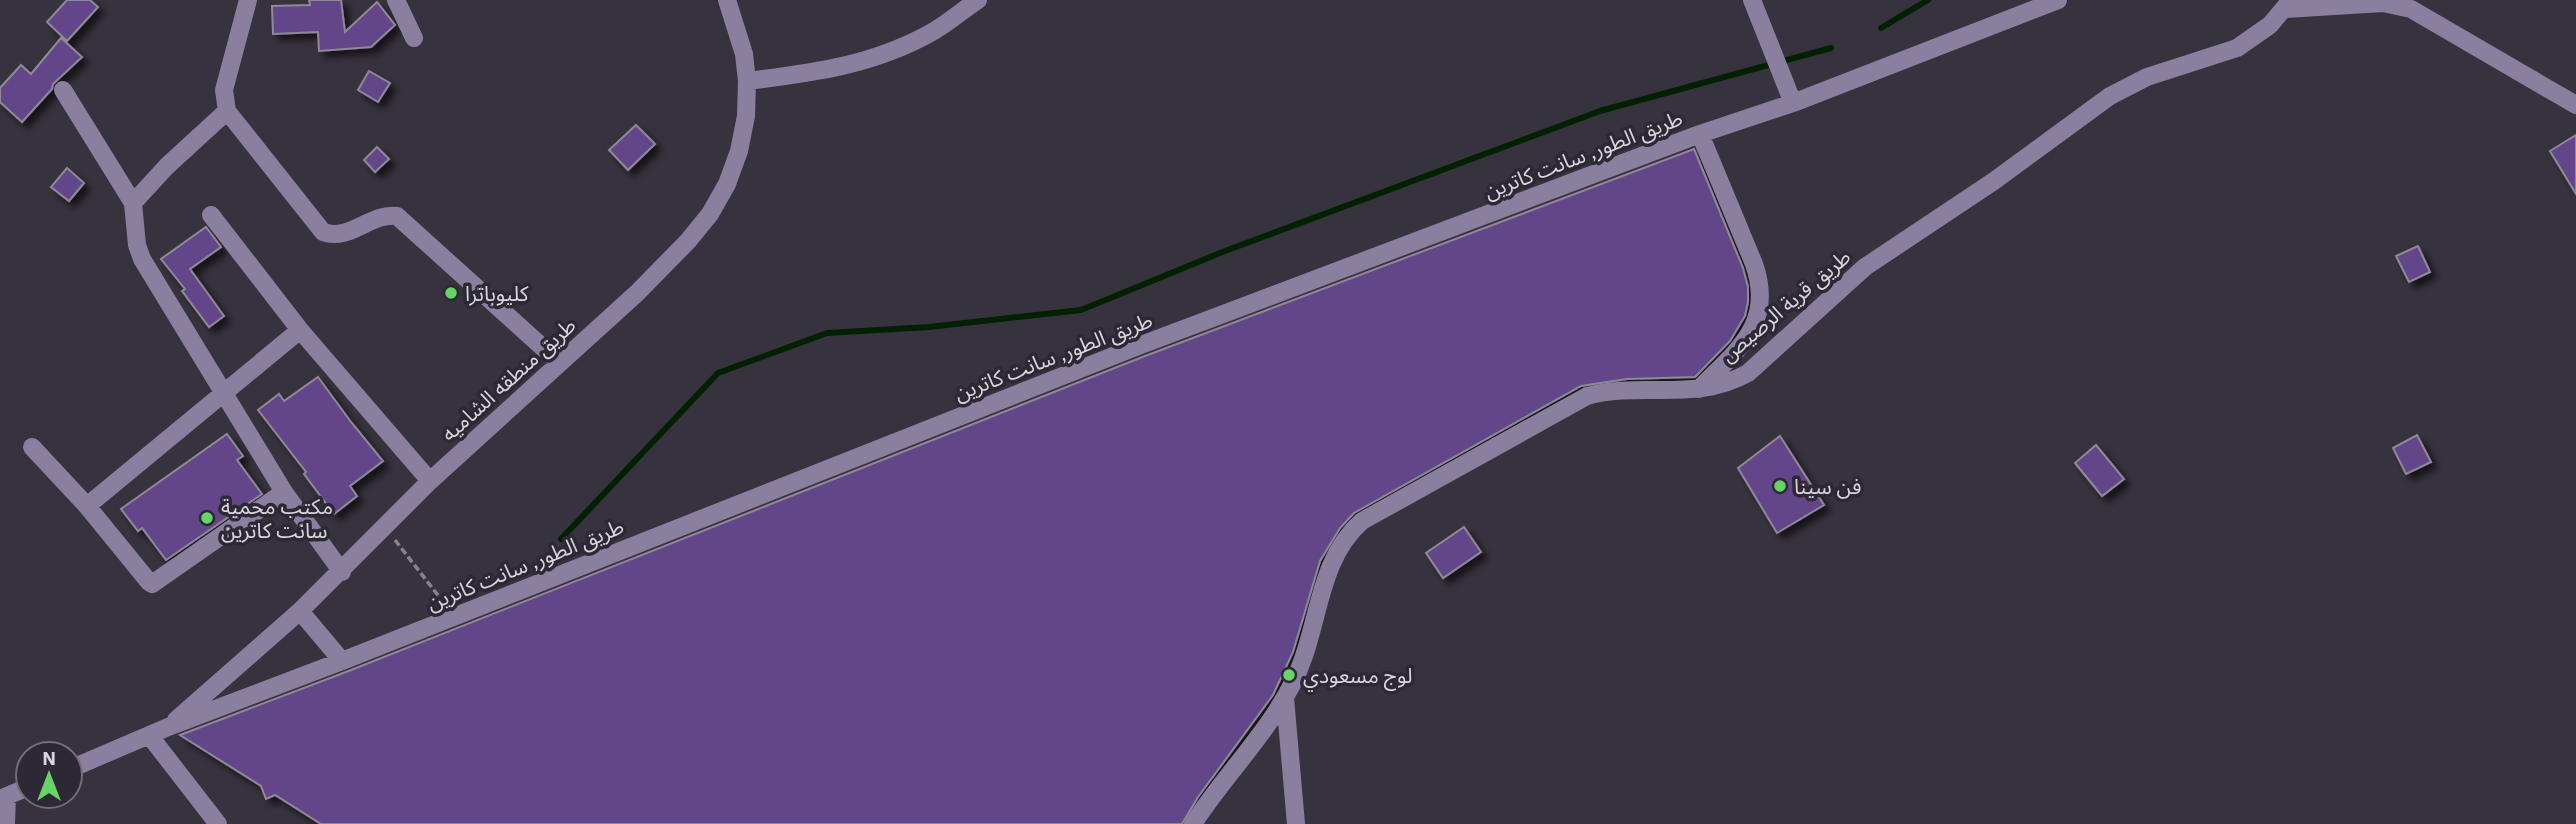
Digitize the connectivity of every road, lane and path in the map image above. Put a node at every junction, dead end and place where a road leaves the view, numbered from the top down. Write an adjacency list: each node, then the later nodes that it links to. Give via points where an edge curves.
1 (248, 0): 13 (street, via 224,90)
2 (396, 0): 8 (street)
3 (727, 0): 9 (street, طريق منطقه الشاميه, via 744,54)
4 (978, 0): 9 (street, via 936,30 877,58 814,73)
5 (1752, 0): 11 (street)
6 (2058, 0): 11 (street, طريق الطور, سانت كاترين)
7 (2287, 5): 12 (street, via 2384,4 2411,9); 19 (street, طريق قرية الرصيص, via 2270,25 2237,48 2147,77 2110,96 1865,267 1748,373)
8 (414, 38)
9 (747, 81): 18 (street, طريق منطقه الشاميه, via 739,151 710,214 637,293)
10 (63, 90): 15 (street)
11 (1793, 103): 14 (street, طريق الطور, سانت كاترين)
12 (2576, 105)
13 (227, 111): 15 (street); 18 (street, via 323,233 340,235 387,215 397,216)
14 (1700, 134): 19 (street, via 1754,264 1761,296 1745,342); 28 (street, طريق الطور, سانت كاترين, via 1141,345)
15 (133, 203): 20 (street, via 142,259)
16 (211, 215): 17 (street)
17 (300, 330): 20 (street); 22 (street)
18 (560, 363): 22 (street, طريق منطقه الشاميه)
19 (1699, 389): 30 (street, طريق قرية الرصيص, via 1587,396 1362,521 1335,554 1304,656)
20 (222, 393): 23 (street); 24 (street)
21 (32, 447): 24 (street)
22 (430, 481): 25 (street, طريق منطقه الشاميه)
23 (284, 492): 24 (street, via 152,584); 26 (street)
24 (87, 506)
25 (385, 527): 26 (street, طريق منطقه الشاميه); 28 (path)
26 (342, 572): 27 (street, طريق منطقه الشاميه)
27 (300, 611): 29 (street); 31 (street, طريق منطقه الشاميه)
28 (454, 617): 29 (street, طريق الطور, سانت كاترين)
29 (342, 662): 31 (street, طريق الطور, سانت كاترين)
30 (1285, 698): 37 (street, طريق قرية الرصيص); 38 (street)
31 (168, 727): 32 (street, طريق الطور, سانت كاترين)
32 (149, 736): 33 (street, طريق الطور, سانت كاترين); 36 (street)
33 (84, 763)
34 (3, 797): 35 (street)
35 (6, 824)
36 (218, 824)
37 (1193, 824)
38 (1296, 824)

